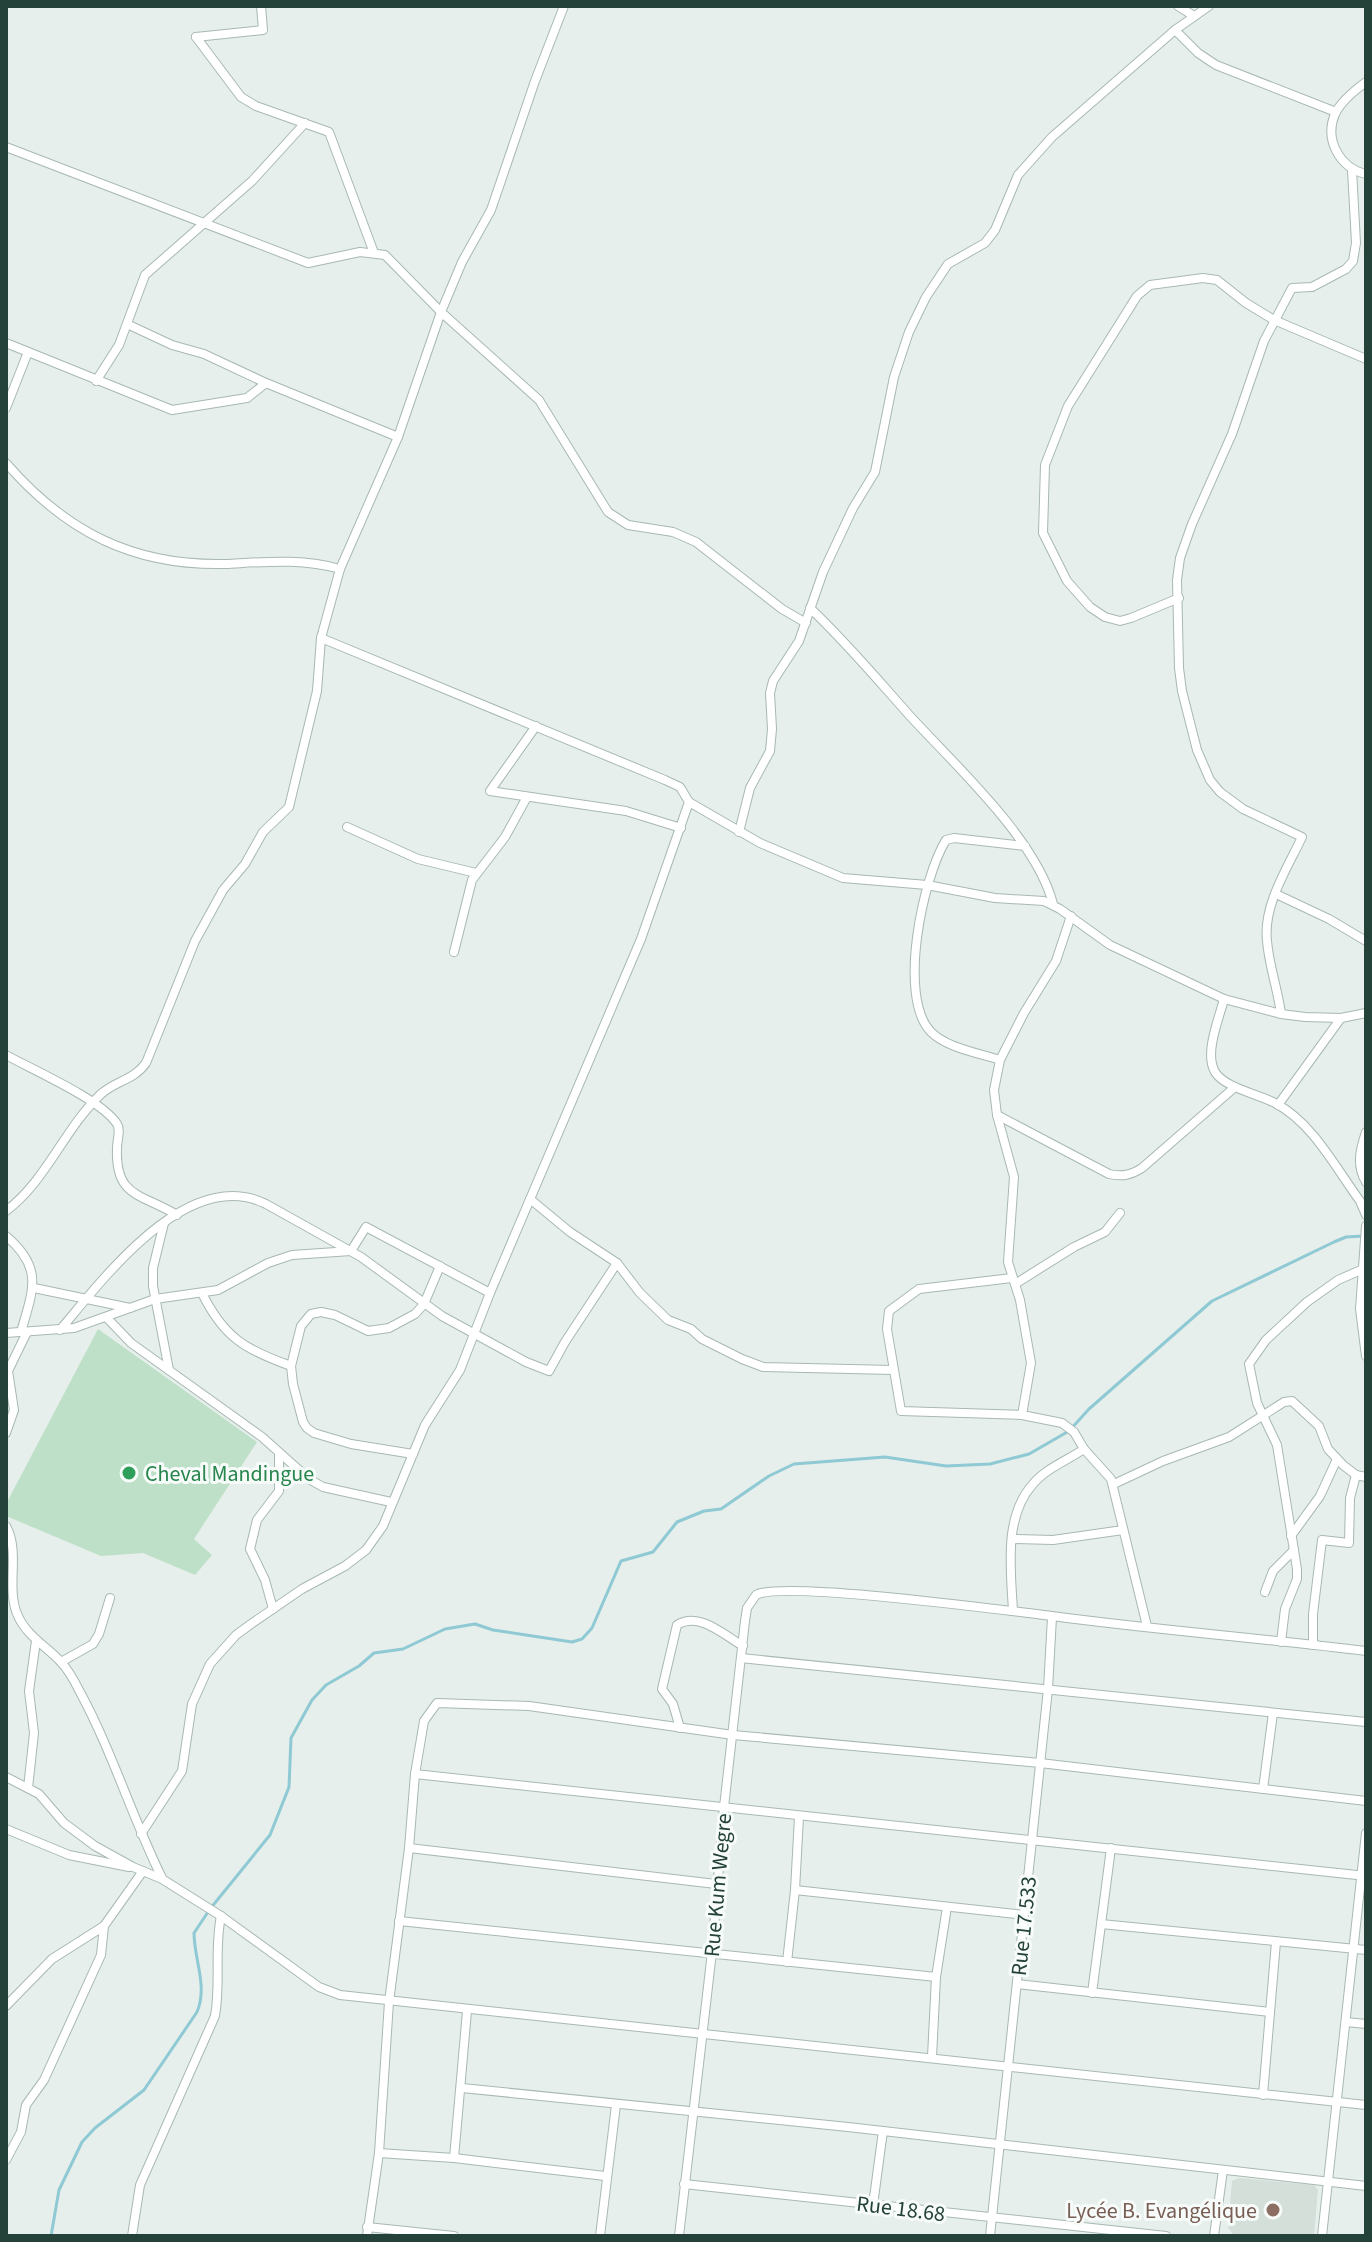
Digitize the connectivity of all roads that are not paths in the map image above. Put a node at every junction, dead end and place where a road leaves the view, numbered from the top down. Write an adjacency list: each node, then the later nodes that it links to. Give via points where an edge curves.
1 (261, 6): 9 (street, via 263,30 196,37 241,97)
2 (564, 6): 15 (street, via 491,210)
3 (1178, 6): 5 (street)
4 (1209, 6): 5 (street)
5 (1194, 16): 6 (street)
6 (1175, 30): 8 (street, via 1216,65); 28 (street, via 1052,137 1018,175 985,243 948,264 936,280 916,315 894,377 875,472 838,539)
7 (1366, 82): 8 (street)
8 (1336, 112): 11 (street, via 1333,144)
9 (305, 123): 13 (street); 14 (street, via 329,132)
10 (6, 147): 13 (street)
11 (1352, 170): 12 (street); 16 (street, via 1353,261 1312,287 1292,288)
12 (1366, 174)
13 (205, 224): 14 (street, via 308,263); 17 (street, via 145,275)
14 (374, 253): 15 (street, via 389,259)
15 (441, 312): 24 (street); 29 (street, via 539,400 608,512 628,525 673,532 696,542)
16 (1274, 320): 20 (street); 27 (street, via 1180,558); 27 (street, via 1217,280 1144,288 1073,396 1045,465 1043,533 1078,595 1097,613 1120,621)
17 (127, 324): 21 (street); 22 (street)
18 (6, 343): 19 (street)
19 (28, 352): 21 (street); 23 (street)
20 (1366, 359)
21 (96, 381): 22 (street, via 172,410 247,398)
22 (266, 383): 24 (street)
23 (6, 408)
24 (398, 437): 26 (street)
25 (6, 463): 26 (street, via 48,506 112,545 205,563 295,560)
26 (340, 569): 30 (street)
27 (1179, 598): 40 (street, via 1182,691 1210,780 1243,809 1302,837)
28 (810, 608): 29 (street); 37 (street)
29 (806, 623): 36 (street, via 773,681 770,751 750,788)
30 (321, 638): 31 (street); 52 (street, via 317,691 289,807 263,832 223,890 195,941 146,1063)
31 (536, 726): 32 (street, via 490,791); 33 (street, via 680,787)
32 (527, 797): 35 (street, via 647,816); 38 (street, via 505,837)
33 (689, 802): 35 (street); 36 (street)
34 (347, 827): 38 (street, via 418,859)
35 (681, 828): 57 (street, via 641,939)
36 (739, 832): 39 (street, via 843,878)
37 (1026, 846): 39 (street, via 950,838); 41 (street)
38 (476, 873): 44 (street)
39 (927, 885): 41 (street); 50 (street, via 916,968 925,1024 940,1039)
40 (1276, 894): 43 (street); 47 (street, via 1266,927)
41 (1053, 904): 42 (street)
42 (1071, 916): 45 (street, via 1110,945); 50 (street, via 1056,961)
43 (1366, 941)
44 (454, 952)
45 (1224, 999): 47 (street); 51 (street, via 1211,1062 1220,1078)
46 (1366, 1013): 48 (street)
47 (1281, 1014): 48 (street)
48 (1341, 1018): 53 (street)
49 (6, 1055): 52 (street)
50 (1000, 1060): 54 (street, via 994,1090)
51 (1235, 1087): 53 (street); 54 (street, via 1142,1168 1119,1176)
52 (93, 1102): 59 (street, via 31,1188); 61 (street, via 118,1125 121,1181)
53 (1278, 1105): 58 (street, via 1305,1126)
54 (997, 1115): 70 (street, via 1014,1177 1008,1262)
55 (1366, 1132): 56 (street, via 1360,1150)
56 (1366, 1182)
57 (530, 1199): 67 (street); 73 (street)
58 (1363, 1199): 62 (street)
59 (6, 1211)
60 (1120, 1213): 70 (street, via 1105,1232)
61 (177, 1215): 63 (street); 66 (street, via 208,1200 241,1194)
62 (1366, 1215)
63 (164, 1223): 74 (street); 75 (street, via 153,1268)
64 (1366, 1226): 69 (street)
65 (6, 1236): 71 (street, via 25,1255)
66 (351, 1251): 68 (street, via 363,1229 370,1227); 72 (street, via 292,1255); 76 (street)
67 (617, 1263): 82 (street, via 549,1371); 87 (street, via 668,1320 753,1364)
68 (440, 1266): 73 (street); 76 (street)
69 (1361, 1270): 79 (street); 89 (street, via 1307,1302 1251,1358 1249,1372)
70 (1013, 1281): 87 (street, via 919,1289 894,1305 887,1318); 88 (street, via 1031,1363)
71 (34, 1288): 74 (street); 81 (street)
72 (202, 1293): 75 (street); 85 (street, via 220,1323 244,1347)
73 (490, 1293): 82 (street)
74 (87, 1299): 77 (street); 80 (street)
75 (155, 1299): 77 (street); 86 (street)
76 (424, 1304): 82 (street); 85 (street, via 405,1321 379,1331 335,1315 311,1314 301,1326)
77 (130, 1308): 78 (street)
78 (107, 1318): 80 (street); 86 (street)
79 (1363, 1327): 84 (street)
80 (60, 1330): 81 (street)
81 (24, 1332): 83 (street); 90 (street, via 8,1371 14,1410)
82 (475, 1332): 92 (street)
83 (6, 1333)
84 (1366, 1356)
85 (291, 1366): 92 (street, via 307,1428 351,1444)
86 (169, 1370): 93 (street)
87 (893, 1370): 88 (street, via 901,1411)
88 (1022, 1415): 91 (street, via 1062,1423)
89 (1262, 1415): 94 (street, via 1284,1402 1296,1403 1319,1426); 97 (street, via 1229,1437); 101 (street, via 1277,1445)
90 (6, 1433)
91 (1084, 1449): 97 (street); 102 (street, via 1034,1482 1021,1503)
92 (413, 1454): 98 (street)
93 (279, 1455): 98 (street, via 323,1487); 106 (street, via 279,1491 257,1520 250,1549)
94 (1337, 1459): 95 (street); 101 (street, via 1320,1496)
95 (1356, 1475): 96 (street); 112 (street, via 1349,1543 1322,1541)
96 (1366, 1477)
97 (1114, 1484): 100 (street)
98 (391, 1502): 106 (street, via 366,1550)
99 (6, 1526): 110 (street, via 12,1542 14,1603)
100 (1123, 1530): 102 (street, via 1053,1540); 109 (street)
101 (1291, 1536): 103 (street)
102 (1013, 1539): 107 (street)
103 (1294, 1550): 104 (street, via 1273,1571); 111 (street, via 1297,1579 1285,1609)
104 (1265, 1592)
105 (110, 1598): 116 (street, via 93,1644)
106 (273, 1609): 132 (street, via 236,1635 203,1677 192,1704 182,1771)
107 (1013, 1611): 108 (street); 113 (street, Rue Kum Wegre, via 772,1590 756,1595 747,1608)
108 (1052, 1617): 109 (street); 117 (street, Rue 17.533)
109 (1147, 1626): 111 (street)
110 (36, 1641): 116 (street); 125 (street, via 29,1691 34,1733)
111 (1281, 1642): 112 (street)
112 (1313, 1645): 114 (street)
113 (743, 1646): 115 (street, Rue Kum Wegre); 120 (street, via 706,1623 677,1625 662,1689)
114 (1366, 1651)
115 (741, 1658): 117 (street); 121 (street, Rue Kum Wegre)
116 (61, 1662): 132 (street, via 80,1691)
117 (1048, 1689): 118 (street); 122 (street, Rue 17.533)
118 (1273, 1713): 119 (street); 126 (street)
119 (1366, 1722)
120 (680, 1728): 121 (street); 123 (street, via 529,1706 437,1703 424,1721)
121 (733, 1735): 122 (street); 128 (street, Rue Kum Wegre)
122 (1040, 1763): 126 (street); 133 (street, Rue 17.533)
123 (415, 1774): 128 (street); 134 (street)
124 (6, 1777): 125 (street)
125 (28, 1788): 136 (street, via 78,1835)
126 (1263, 1789): 127 (street)
127 (1366, 1801)
128 (724, 1807): 129 (street); 140 (street, Rue Kum Wegre)
129 (799, 1817): 133 (street); 141 (street)
130 (6, 1829): 136 (street, via 69,1855)
131 (1366, 1833): 138 (street)
132 (141, 1834): 139 (street)
133 (1032, 1839): 135 (street); 143 (street, Rue 17.533)
134 (409, 1848): 140 (street); 145 (street)
135 (1111, 1848): 138 (street); 146 (street)
136 (133, 1867): 137 (street)
137 (143, 1871): 139 (street); 147 (street)
138 (1364, 1876): 149 (street)
139 (162, 1879): 144 (street)
140 (716, 1884): 151 (street, Rue Kum Wegre)
141 (795, 1890): 142 (street); 152 (street)
142 (947, 1907): 143 (street); 153 (street)
143 (1024, 1915): 154 (street, Rue 17.533)
144 (221, 1916): 156 (street, via 319,1987); 184 (street, via 215,2016 140,2185)
145 (399, 1921): 151 (street); 156 (street)
146 (1101, 1924): 148 (street); 155 (street)
147 (104, 1926): 157 (street, via 52,1959); 174 (street, via 101,1955 44,2080 26,2105 21,2132)
148 (1276, 1942): 149 (street); 159 (street)
149 (1353, 1949): 150 (street); 160 (street)
150 (1366, 1950)
151 (712, 1952): 152 (street); 162 (street, Rue Kum Wegre)
152 (787, 1962): 153 (street)
153 (936, 1977): 163 (street)
154 (1017, 1984): 155 (street); 164 (street, Rue 17.533)
155 (1092, 1993): 159 (street)
156 (389, 2002): 158 (street); 173 (street)
157 (6, 2006)
158 (467, 2011): 162 (street); 165 (street)
159 (1270, 2012): 166 (street)
160 (1346, 2022): 161 (street); 167 (street)
161 (1366, 2024)
162 (700, 2036): 163 (street); 170 (street, Rue Kum Wegre)
163 (932, 2057): 164 (street)
164 (1007, 2067): 166 (street); 172 (street, Rue 17.533)
165 (462, 2088): 168 (street); 175 (street)
166 (1263, 2095): 167 (street)
167 (1336, 2102): 169 (street); 178 (street)
168 (616, 2105): 170 (street); 177 (street)
169 (1366, 2105)
170 (692, 2111): 171 (street); 179 (street, Rue Kum Wegre)
171 (883, 2131): 172 (street); 181 (street)
172 (1000, 2144): 176 (street); 182 (street, Rue 17.533)
173 (379, 2153): 175 (street); 183 (street)
174 (7, 2155)
175 (454, 2158): 177 (street)
176 (1223, 2170): 178 (street); 190 (street)
177 (605, 2176): 186 (street)
178 (1329, 2182): 180 (street); 191 (street)
179 (684, 2184): 181 (street, Rue 18.68); 187 (street, Rue Kum Wegre)
180 (1366, 2186)
181 (873, 2205): 182 (street, Rue 18.68)
182 (992, 2219): 188 (street, Rue 17.533); 189 (street, Rue 18.68)
183 (367, 2232): 185 (street)
184 (132, 2236)
185 (454, 2236)
186 (600, 2236)
187 (679, 2236)
188 (990, 2236)
189 (1166, 2236)
190 (1214, 2236)
191 (1322, 2236)

